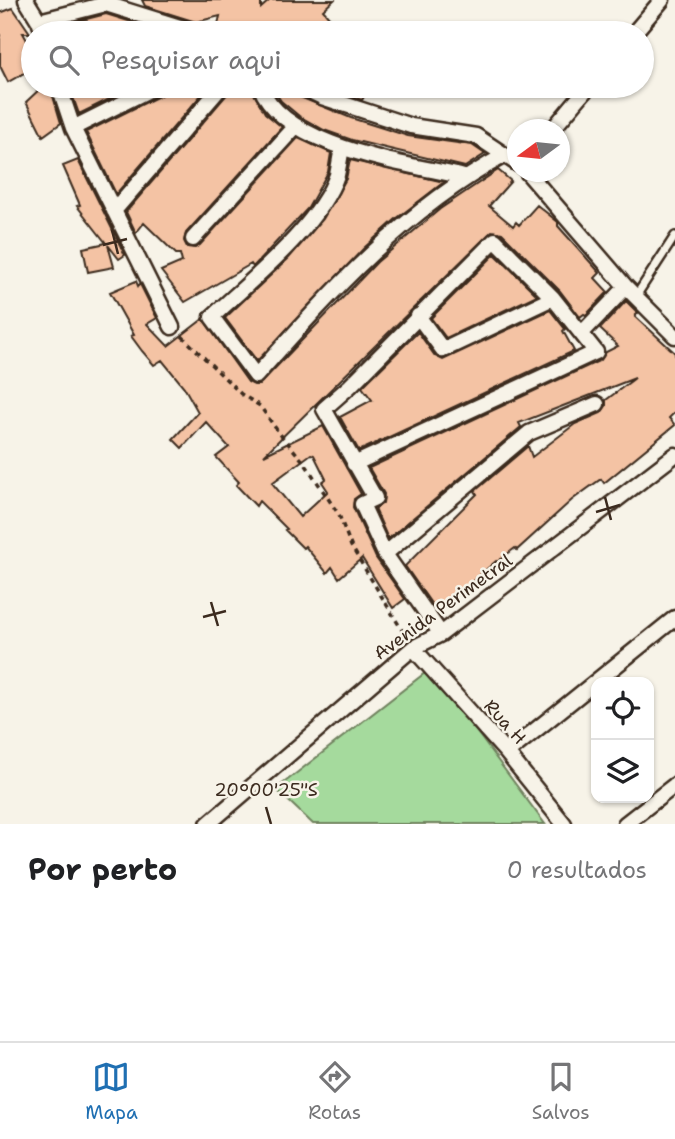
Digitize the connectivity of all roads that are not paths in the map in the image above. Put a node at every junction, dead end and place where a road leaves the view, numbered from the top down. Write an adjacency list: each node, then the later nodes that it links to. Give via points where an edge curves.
1 (26, 0): 4 (street)
2 (662, 0): 7 (street)
3 (111, 2): 5 (street); 6 (street)
4 (38, 21)
5 (58, 21)
6 (165, 21)
7 (644, 21)
8 (63, 98): 16 (street)
9 (133, 98): 16 (street)
10 (212, 98): 21 (street)
11 (267, 98): 15 (street, via 276,112)
12 (325, 98): 18 (street, via 411,126 476,136)
13 (579, 98): 14 (street)
14 (561, 119)
15 (296, 126): 17 (street); 23 (street)
16 (74, 128): 21 (street)
17 (342, 148): 19 (street); 19 (street, via 336,176 294,239 212,317 256,376 328,295 391,234)
18 (505, 155): 19 (street)
19 (464, 177)
20 (537, 182): 24 (street)
21 (114, 211): 27 (street)
22 (675, 236): 24 (lane)
23 (193, 239)
24 (631, 292): 28 (street); 29 (street)
25 (553, 298): 26 (street, via 443,350); 26 (street, via 495,240); 28 (street)
26 (418, 316): 32 (street, via 324,409)
27 (172, 327)
28 (582, 333): 32 (street, via 596,352)
29 (675, 336)
30 (597, 404): 33 (street, via 528,433)
31 (675, 455): 35 (street, Avenida Perimetral)
32 (354, 464): 33 (street, via 375,498 362,504)
33 (385, 554): 35 (street)
34 (675, 618): 37 (street)
35 (441, 634): 36 (street, Avenida Perimetral)
36 (413, 648): 37 (street, Rua H); 39 (street, Avenida Perimetral)
37 (507, 753): 40 (street, Rua H)
38 (675, 785): 41 (street)
39 (208, 824)
40 (564, 824)
41 (625, 824)

